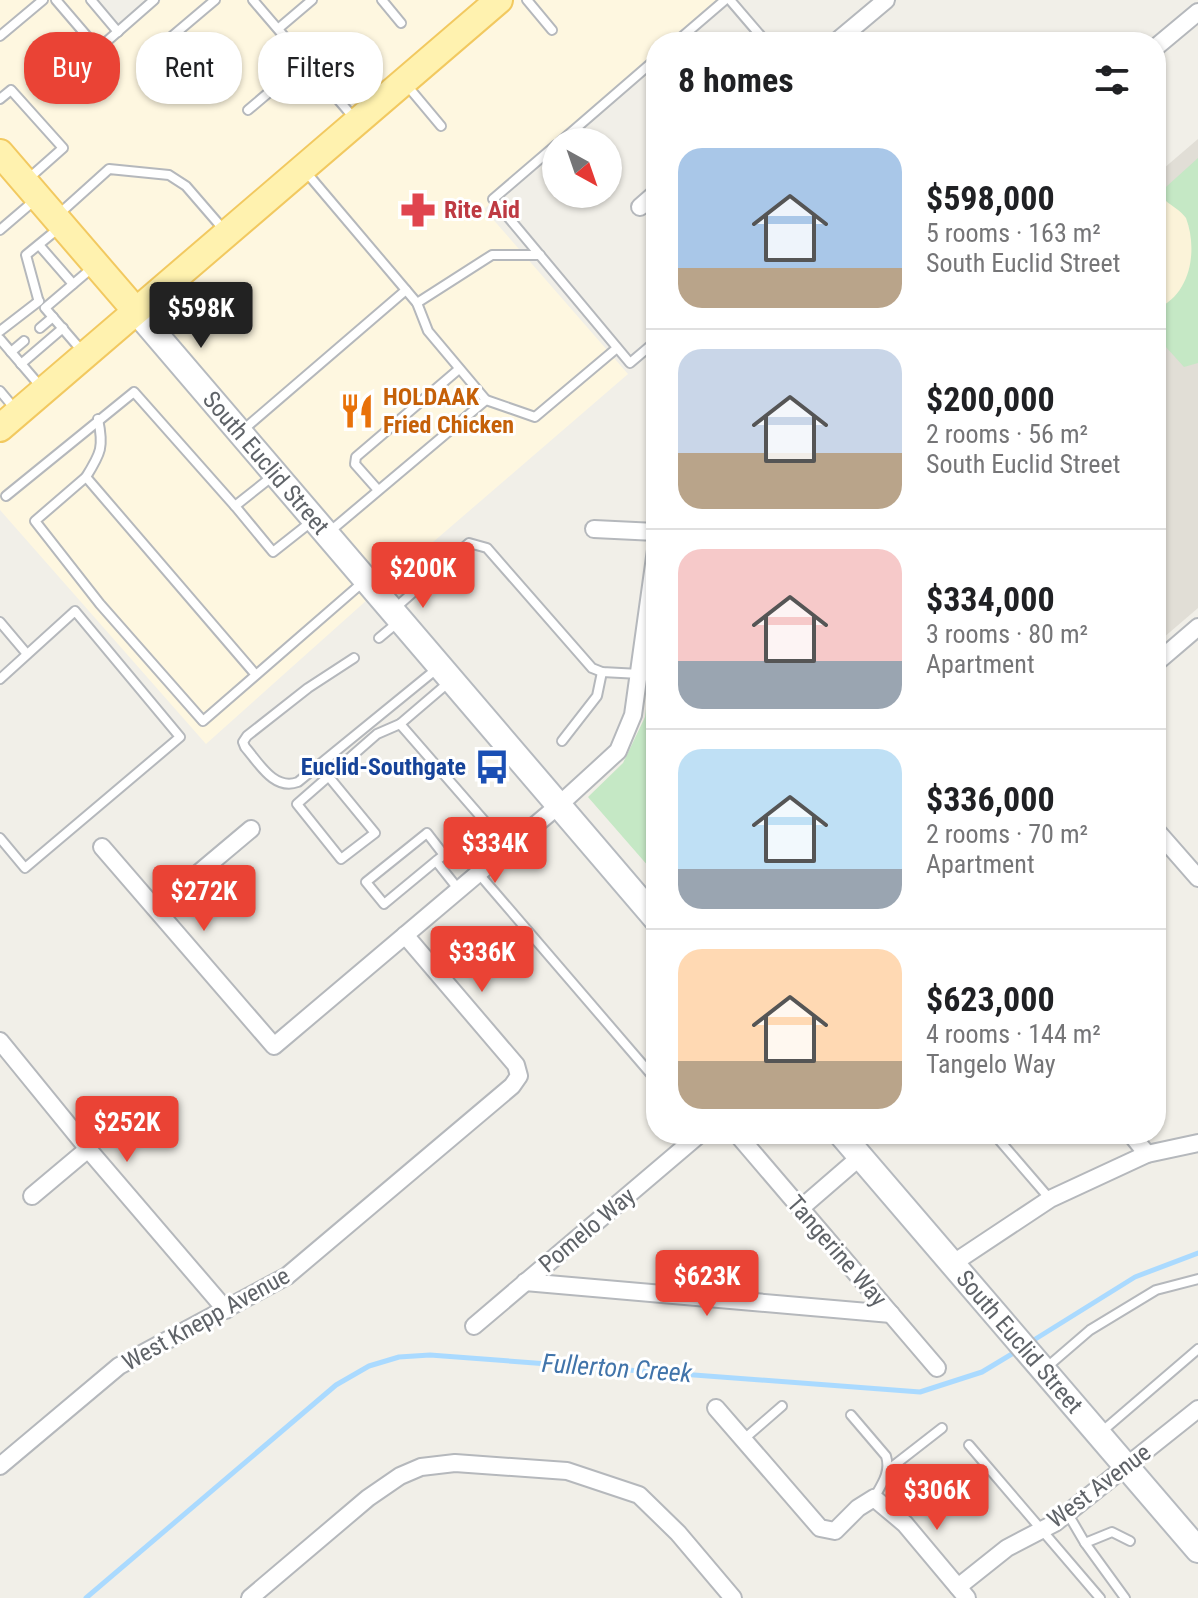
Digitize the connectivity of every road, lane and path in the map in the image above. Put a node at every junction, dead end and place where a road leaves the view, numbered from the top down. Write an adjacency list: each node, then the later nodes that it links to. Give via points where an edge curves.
1 (43, 0): 24 (lane)
2 (56, 0): 17 (lane)
3 (91, 0): 18 (lane)
4 (154, 0): 18 (lane)
5 (215, 0): 19 (lane)
6 (253, 0): 15 (lane)
7 (312, 0): 15 (lane)
8 (382, 0): 14 (lane)
9 (499, 0): 27 (main road)
10 (527, 0): 16 (lane)
11 (727, 0): 21 (lane); 22 (lane)
12 (886, 0): 23 (street)
13 (1198, 12): 25 (street)
14 (401, 23)
15 (279, 28): 20 (lane)
16 (552, 30)
17 (83, 32)
18 (118, 32)
19 (177, 32)
20 (282, 32)
21 (688, 32)
22 (757, 32)
23 (848, 32)
24 (0, 36)
25 (1166, 39)
26 (646, 68): 34 (lane)
27 (405, 82): 32 (main road); 33 (lane)
28 (0, 99): 39 (lane, via 11,90 63,148)
29 (258, 102): 31 (lane)
30 (342, 104): 32 (lane)
31 (248, 110)
32 (357, 122): 37 (main road)
33 (441, 126)
34 (576, 128)
35 (0, 153): 39 (main road, South Euclid Street)
36 (542, 158): 44 (lane, via 493,199)
37 (303, 168): 42 (main road); 47 (lane)
38 (646, 202): 40 (street)
39 (45, 205): 41 (lane); 42 (lane, via 109,169 169,175 186,186); 43 (lane); 45 (main road, South Euclid Street)
40 (640, 207)
41 (0, 230)
42 (227, 233): 51 (main road)
43 (39, 245): 46 (lane); 48 (lane, via 26,255)
44 (540, 255): 49 (lane, via 492,255); 58 (lane)
45 (96, 265): 46 (lane); 51 (main road, South Euclid Street)
46 (73, 284): 50 (lane)
47 (406, 290): 49 (lane); 69 (lane)
48 (38, 299): 50 (lane); 55 (lane)
49 (417, 303): 63 (lane, via 428,331)
50 (45, 308): 52 (lane)
51 (136, 311): 61 (main road); 69 (main road, South Euclid Street)
52 (53, 317): 53 (lane); 54 (lane)
53 (40, 328)
54 (63, 328): 61 (lane); 62 (lane)
55 (0, 331)
56 (0, 339): 60 (lane)
57 (24, 341): 60 (lane)
58 (617, 348): 59 (lane, via 630,363); 66 (lane, via 535,417)
59 (646, 349)
60 (11, 352): 62 (lane)
61 (86, 354): 64 (main road)
62 (21, 364): 64 (lane)
63 (459, 369): 66 (lane); 72 (lane, via 356,457 355,464)
64 (44, 390): 68 (main road)
65 (0, 391): 68 (lane)
66 (486, 400): 72 (lane)
67 (98, 419): 71 (lane, via 103,443); 73 (lane); 74 (lane, via 134,392)
68 (9, 421)
69 (240, 433): 70 (main road, South Euclid Street)
70 (275, 474): 74 (lane); 75 (main road, South Euclid Street)
71 (86, 477): 90 (lane); 90 (lane, via 35,521 100,604 203,721)
72 (378, 490): 75 (lane)
73 (6, 496)
74 (235, 506): 75 (lane, via 273,552)
75 (320, 526): 78 (main road, South Euclid Street)
76 (594, 529): 77 (street)
77 (646, 532)
78 (366, 580): 79 (main road, South Euclid Street); 90 (lane)
79 (396, 615): 82 (lane); 87 (lane, via 469,543 487,548 585,662); 88 (main road, South Euclid Street)
80 (0, 622): 83 (lane)
81 (1198, 627): 84 (street)
82 (379, 638)
83 (27, 654): 91 (lane); 97 (lane, via 75,611 180,737 25,868)
84 (1166, 654)
85 (646, 657): 89 (street)
86 (354, 658): 88 (lane, via 243,742 276,781 298,782)
87 (602, 672): 89 (lane); 93 (lane, via 597,696)
88 (446, 673): 92 (lane); 95 (main road, South Euclid Street)
89 (640, 674): 95 (street, via 633,715 618,751)
90 (256, 675)
91 (0, 679)
92 (400, 724): 94 (lane, via 377,734); 100 (lane)
93 (562, 741)
94 (329, 777): 94 (lane, via 297,804 341,859 375,833)
95 (559, 805): 100 (street); 105 (main road, South Euclid Street)
96 (251, 829): 106 (street)
97 (0, 838)
98 (1166, 841): 103 (street)
99 (102, 847): 106 (street)
100 (508, 848): 102 (street)
101 (436, 861): 101 (lane, via 384,904 366,882 427,833 444,855); 104 (lane)
102 (478, 873): 104 (street); 109 (lane)
103 (1197, 876)
104 (459, 890): 107 (street)
105 (646, 907)
106 (157, 908): 107 (street, via 274,1046)
107 (405, 935): 125 (street, West Knepp Avenue, via 516,1065 519,1076 287,1276)
108 (0, 1041): 116 (street)
109 (646, 1068)
110 (1198, 1143): 117 (street)
111 (688, 1144): 124 (street, Pomelo Way)
112 (746, 1144): 121 (street, Tangerine Way)
113 (849, 1144): 118 (main road, South Euclid Street)
114 (1003, 1144): 120 (lane)
115 (1139, 1144): 117 (street)
116 (88, 1149): 119 (street); 125 (street)
117 (1147, 1154): 120 (street)
118 (860, 1157): 121 (street); 122 (main road, South Euclid Street)
119 (32, 1196)
120 (1050, 1199): 122 (street)
121 (801, 1208): 126 (street, Tangerine Way)
122 (952, 1264): 129 (main road, South Euclid Street)
123 (1198, 1279): 129 (lane, via 1156,1290)
124 (525, 1282): 126 (street); 127 (street, Pomelo Way)
125 (226, 1310): 139 (street, West Knepp Avenue, via 119,1366)
126 (891, 1314): 130 (street, Tangerine Way)
127 (474, 1326)
128 (1198, 1349): 136 (lane)
129 (1040, 1366): 136 (main road, South Euclid Street)
130 (937, 1368)
131 (782, 1406): 137 (lane)
132 (716, 1408): 137 (street)
133 (1198, 1409): 140 (street, West Avenue)
134 (851, 1415): 141 (lane, via 886,1456)
135 (942, 1428): 141 (lane)
136 (1099, 1434): 140 (main road, South Euclid Street)
137 (743, 1439): 142 (street, via 820,1528 835,1531)
138 (969, 1445): 144 (lane)
139 (0, 1465)
140 (1128, 1467): 143 (street, West Avenue); 147 (main road, South Euclid Street)
141 (888, 1470): 142 (lane)
142 (874, 1498): 148 (street, via 905,1524)
143 (1068, 1514): 144 (street, West Avenue); 146 (lane)
144 (1042, 1529): 148 (street, West Avenue, via 1007,1548); 151 (lane)
145 (1130, 1541): 146 (lane, via 1112,1532)
146 (1085, 1543): 152 (lane)
147 (1198, 1550)
148 (962, 1592)
149 (250, 1598): 150 (street, via 400,1476 455,1463 567,1471 639,1495)
150 (733, 1598)
151 (1100, 1598)
152 (1125, 1598)

